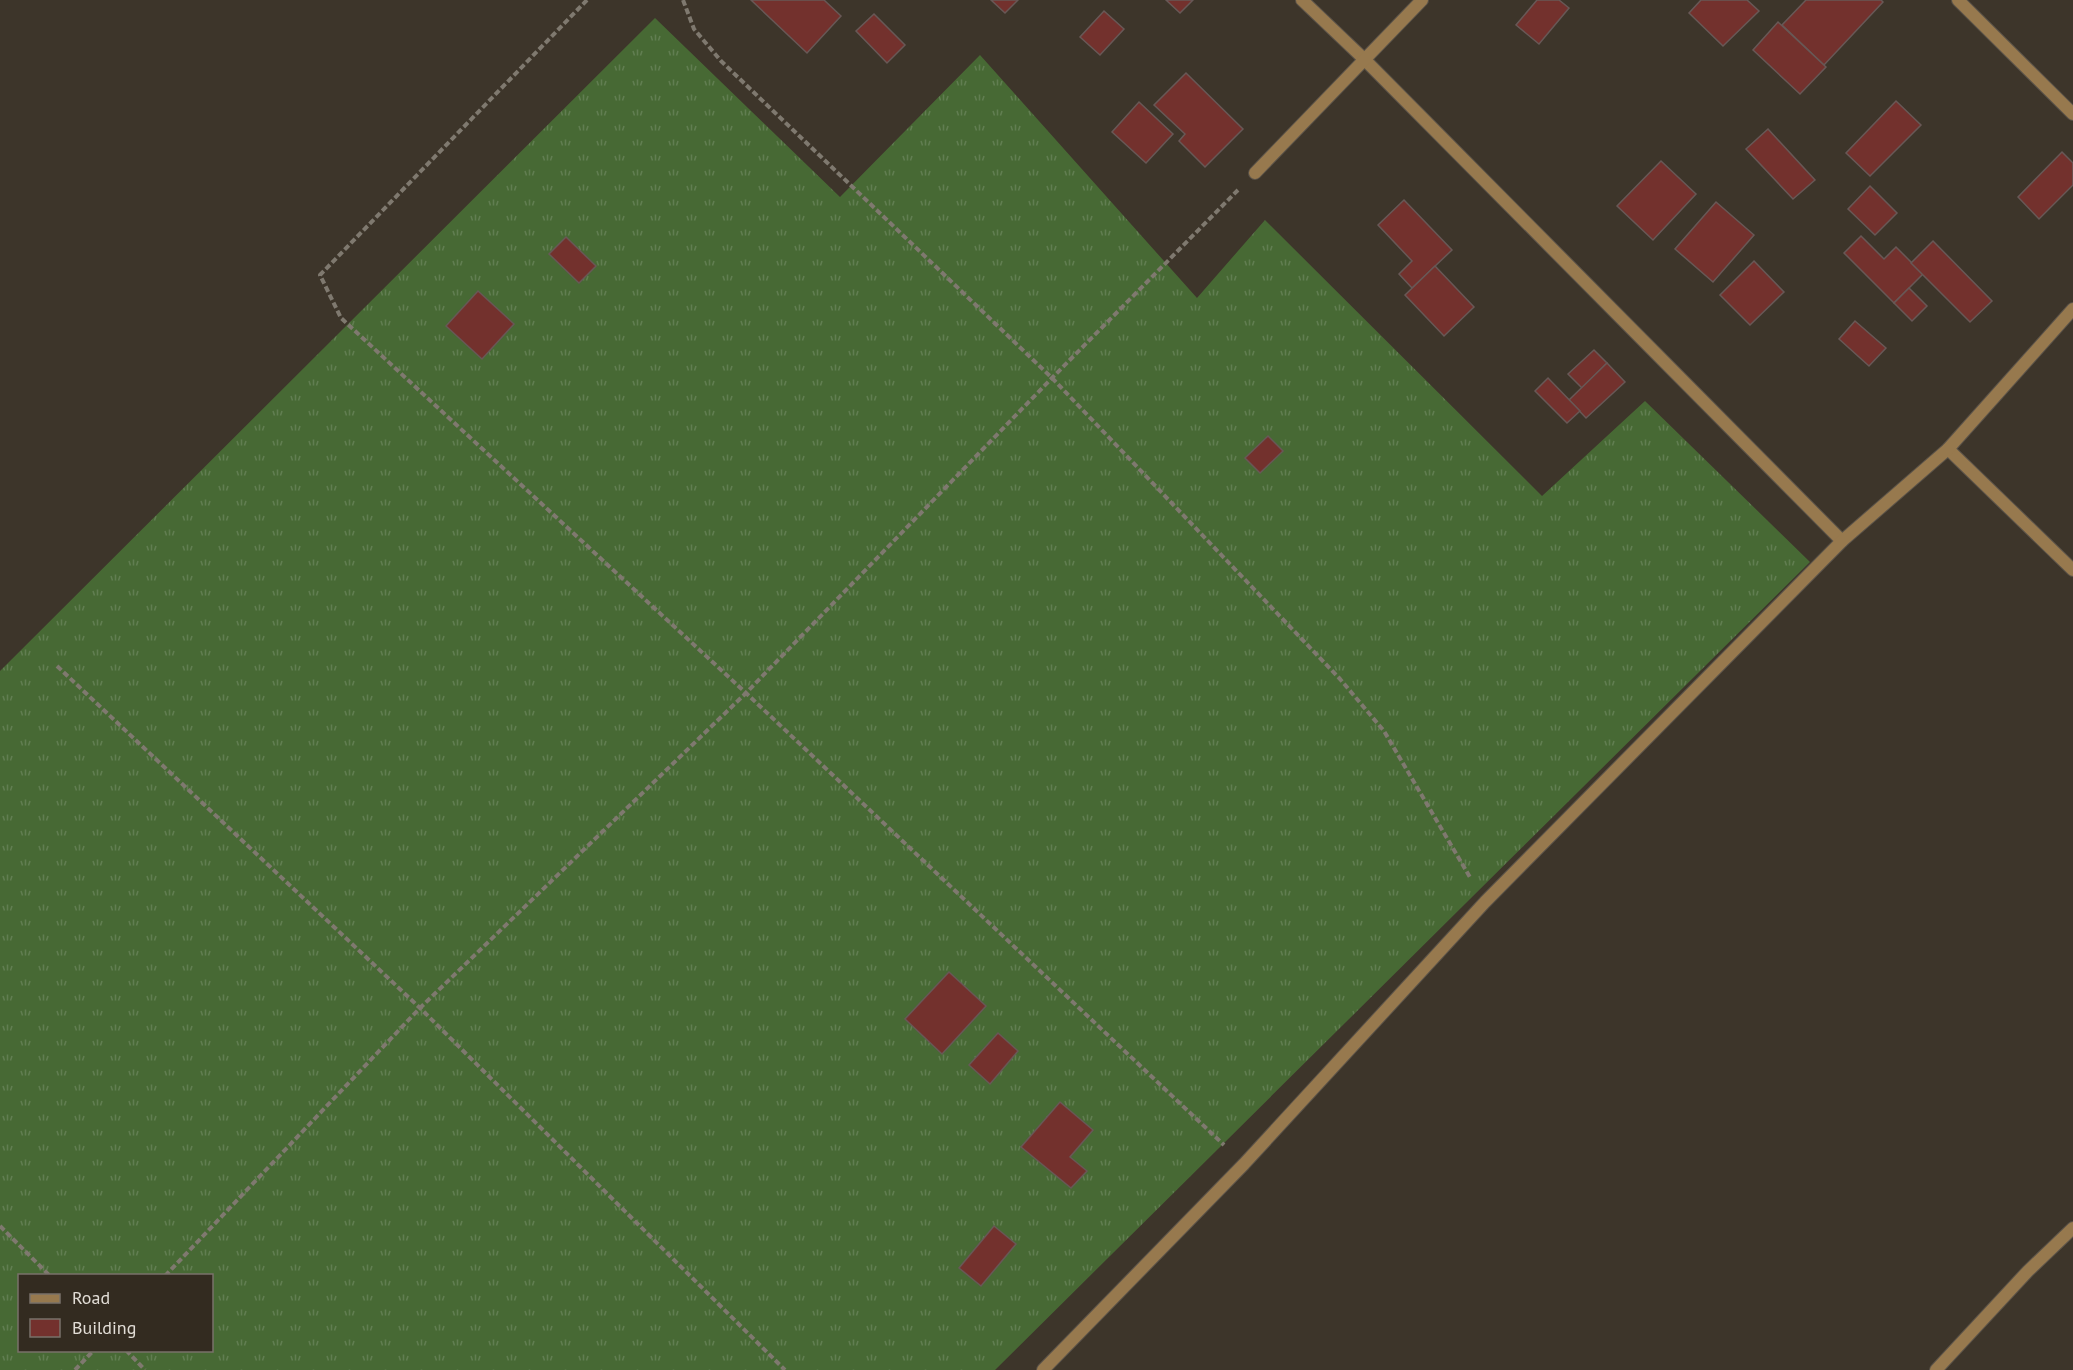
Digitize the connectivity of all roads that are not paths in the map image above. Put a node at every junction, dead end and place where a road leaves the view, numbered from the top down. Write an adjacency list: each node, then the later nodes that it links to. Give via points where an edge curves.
1 (1302, 0): 4 (street)
2 (1422, 0): 4 (street)
3 (1958, 0): 5 (street)
4 (1364, 59): 6 (street); 9 (street)
5 (2073, 114)
6 (1255, 173)
7 (2073, 309): 8 (street)
8 (1948, 449): 9 (street); 10 (street)
9 (1842, 541): 12 (street, via 1485,902 1244,1164)
10 (2073, 570)
11 (2073, 1228): 13 (street)
12 (1043, 1370)
13 (1936, 1370)

